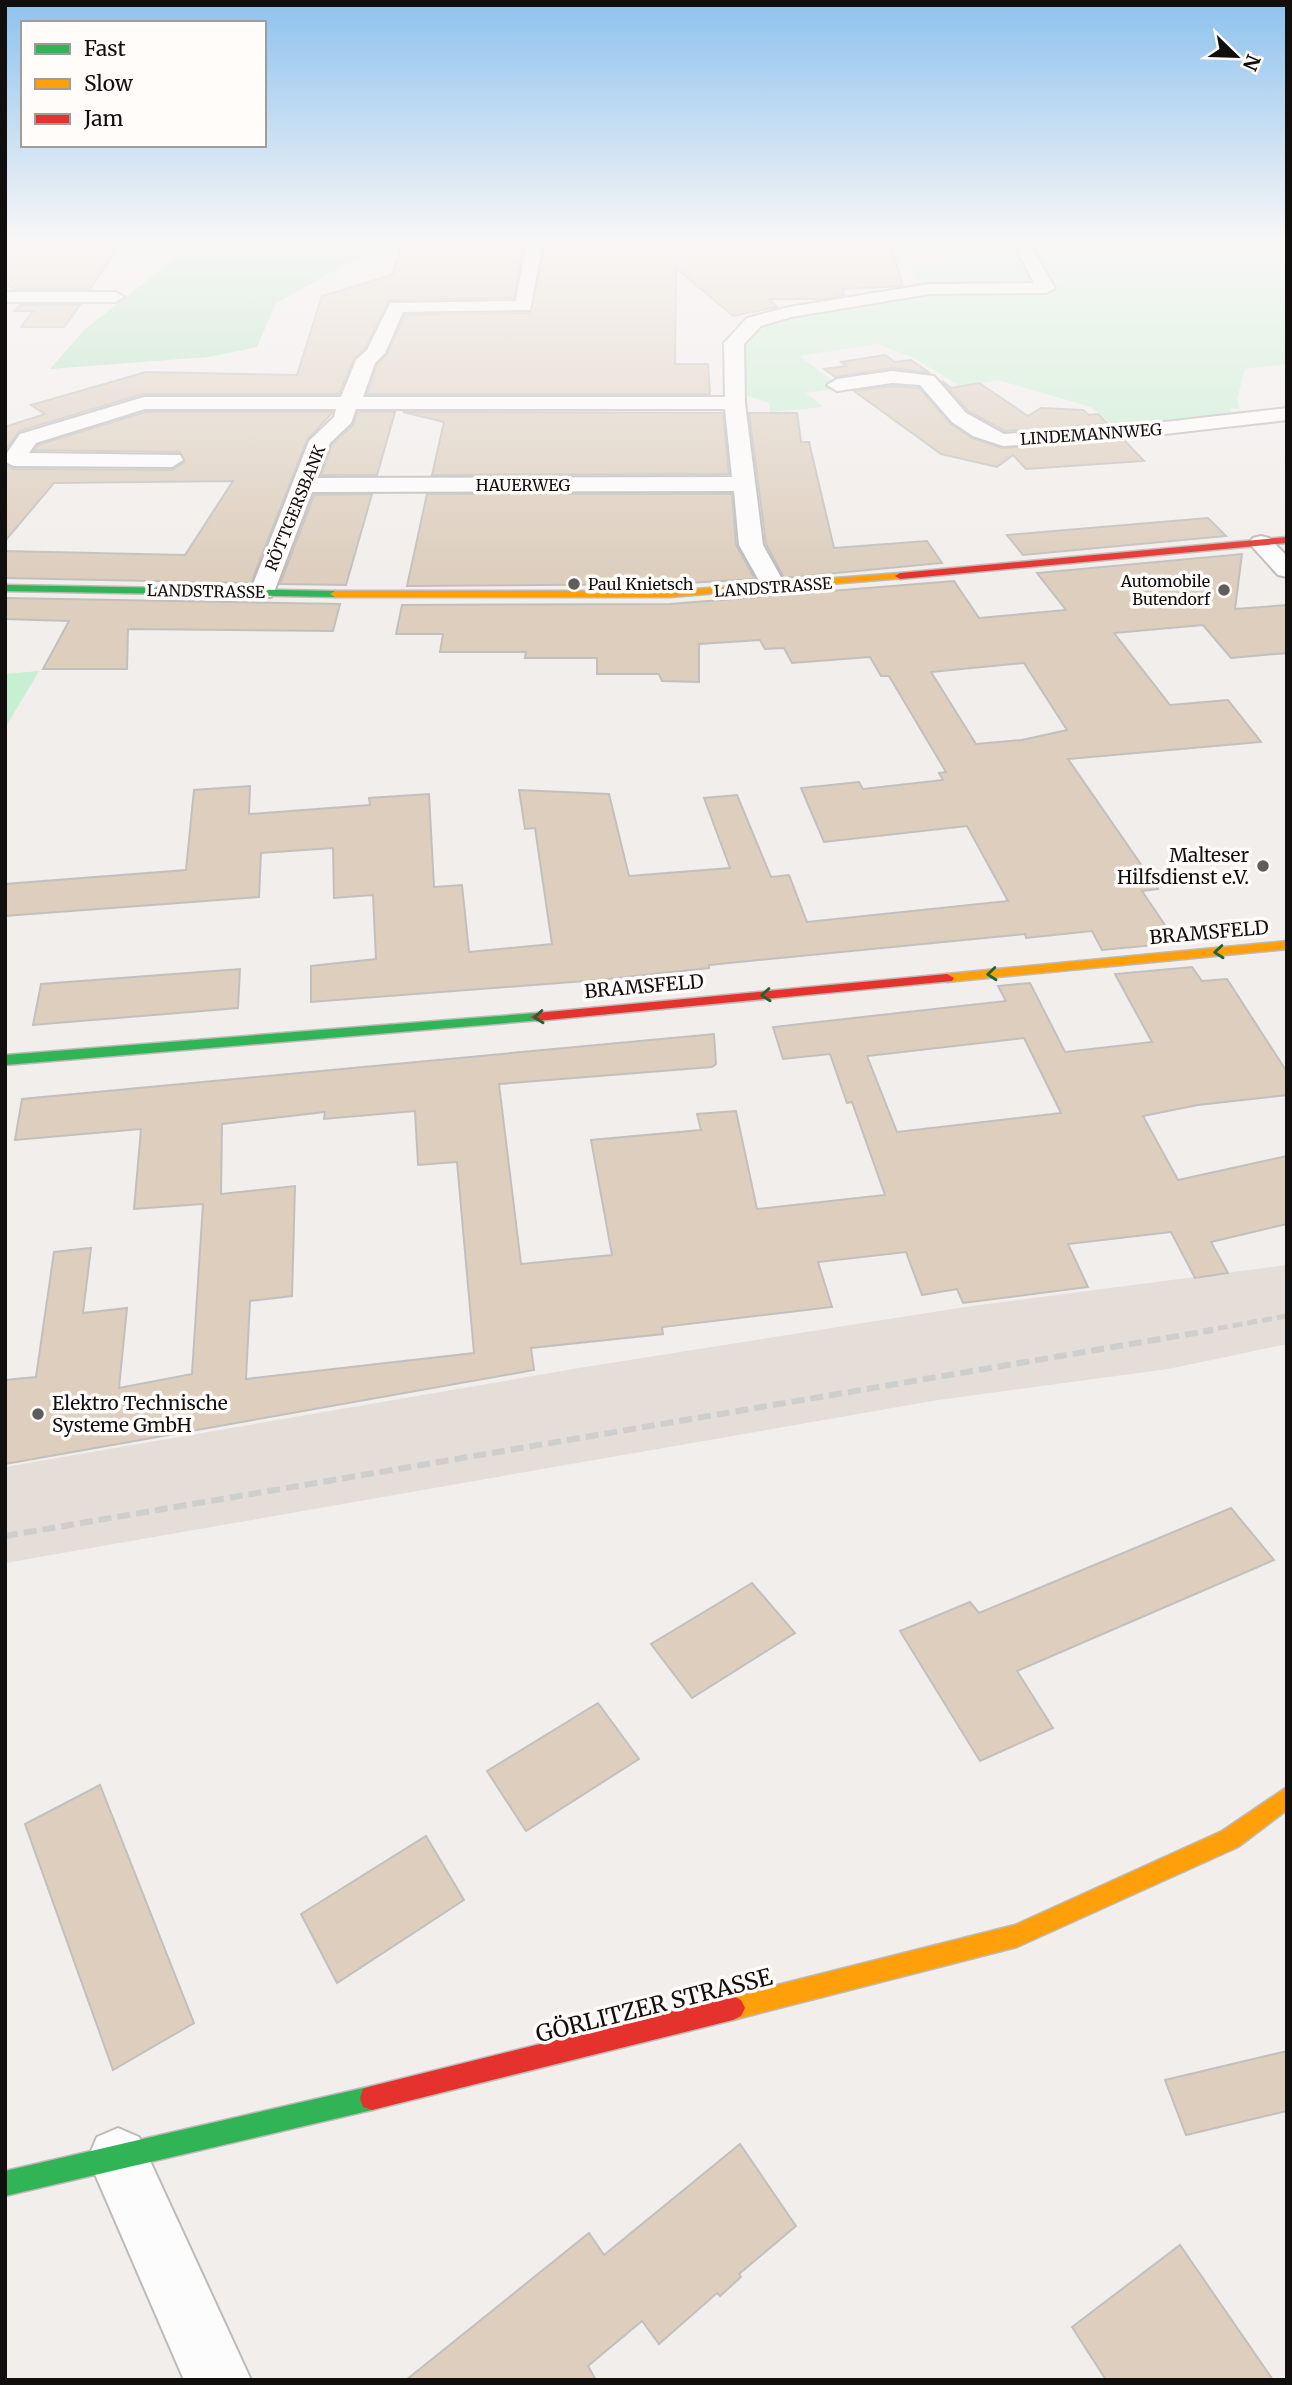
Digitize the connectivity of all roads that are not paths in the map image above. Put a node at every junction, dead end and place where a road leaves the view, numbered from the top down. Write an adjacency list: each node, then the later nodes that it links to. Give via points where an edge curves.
1 (375, 352): 4 (street, RÖTTGERSBANK, via 366,360 354,395)
2 (734, 352): 5 (street)
3 (837, 386): 6 (street, LINDEMANNWEG, via 892,377 927,380 937,398 983,436 1003,440)
4 (346, 403): 5 (street); 7 (street, via 144,403 28,439); 10 (street, RÖTTGERSBANK, via 344,419 320,442)
5 (735, 403): 9 (street)
6 (1287, 414)
7 (10, 460): 8 (street)
8 (172, 460)
9 (745, 484): 10 (street, HAUERWEG); 14 (street, via 751,545)
10 (302, 485): 16 (street, RÖTTGERSBANK)
11 (1287, 540): 12 (street, LANDSTRASSE)
12 (1261, 543): 13 (street); 14 (street, LANDSTRASSE)
13 (1287, 570)
14 (775, 587): 16 (street, LANDSTRASSE, via 579,596)
15 (5, 588): 16 (street, LANDSTRASSE)
16 (262, 592)
17 (1287, 945): 18 (street, BRAMSFELD, one-way to 18, via 490,1022)
18 (5, 1060)
19 (1287, 1797): 20 (street, GÖRLITZER STRASSE, via 1230,1839 1017,1936 471,2075)
20 (118, 2158): 21 (street, GÖRLITZER STRASSE); 22 (street)
21 (5, 2184)
22 (218, 2380)

